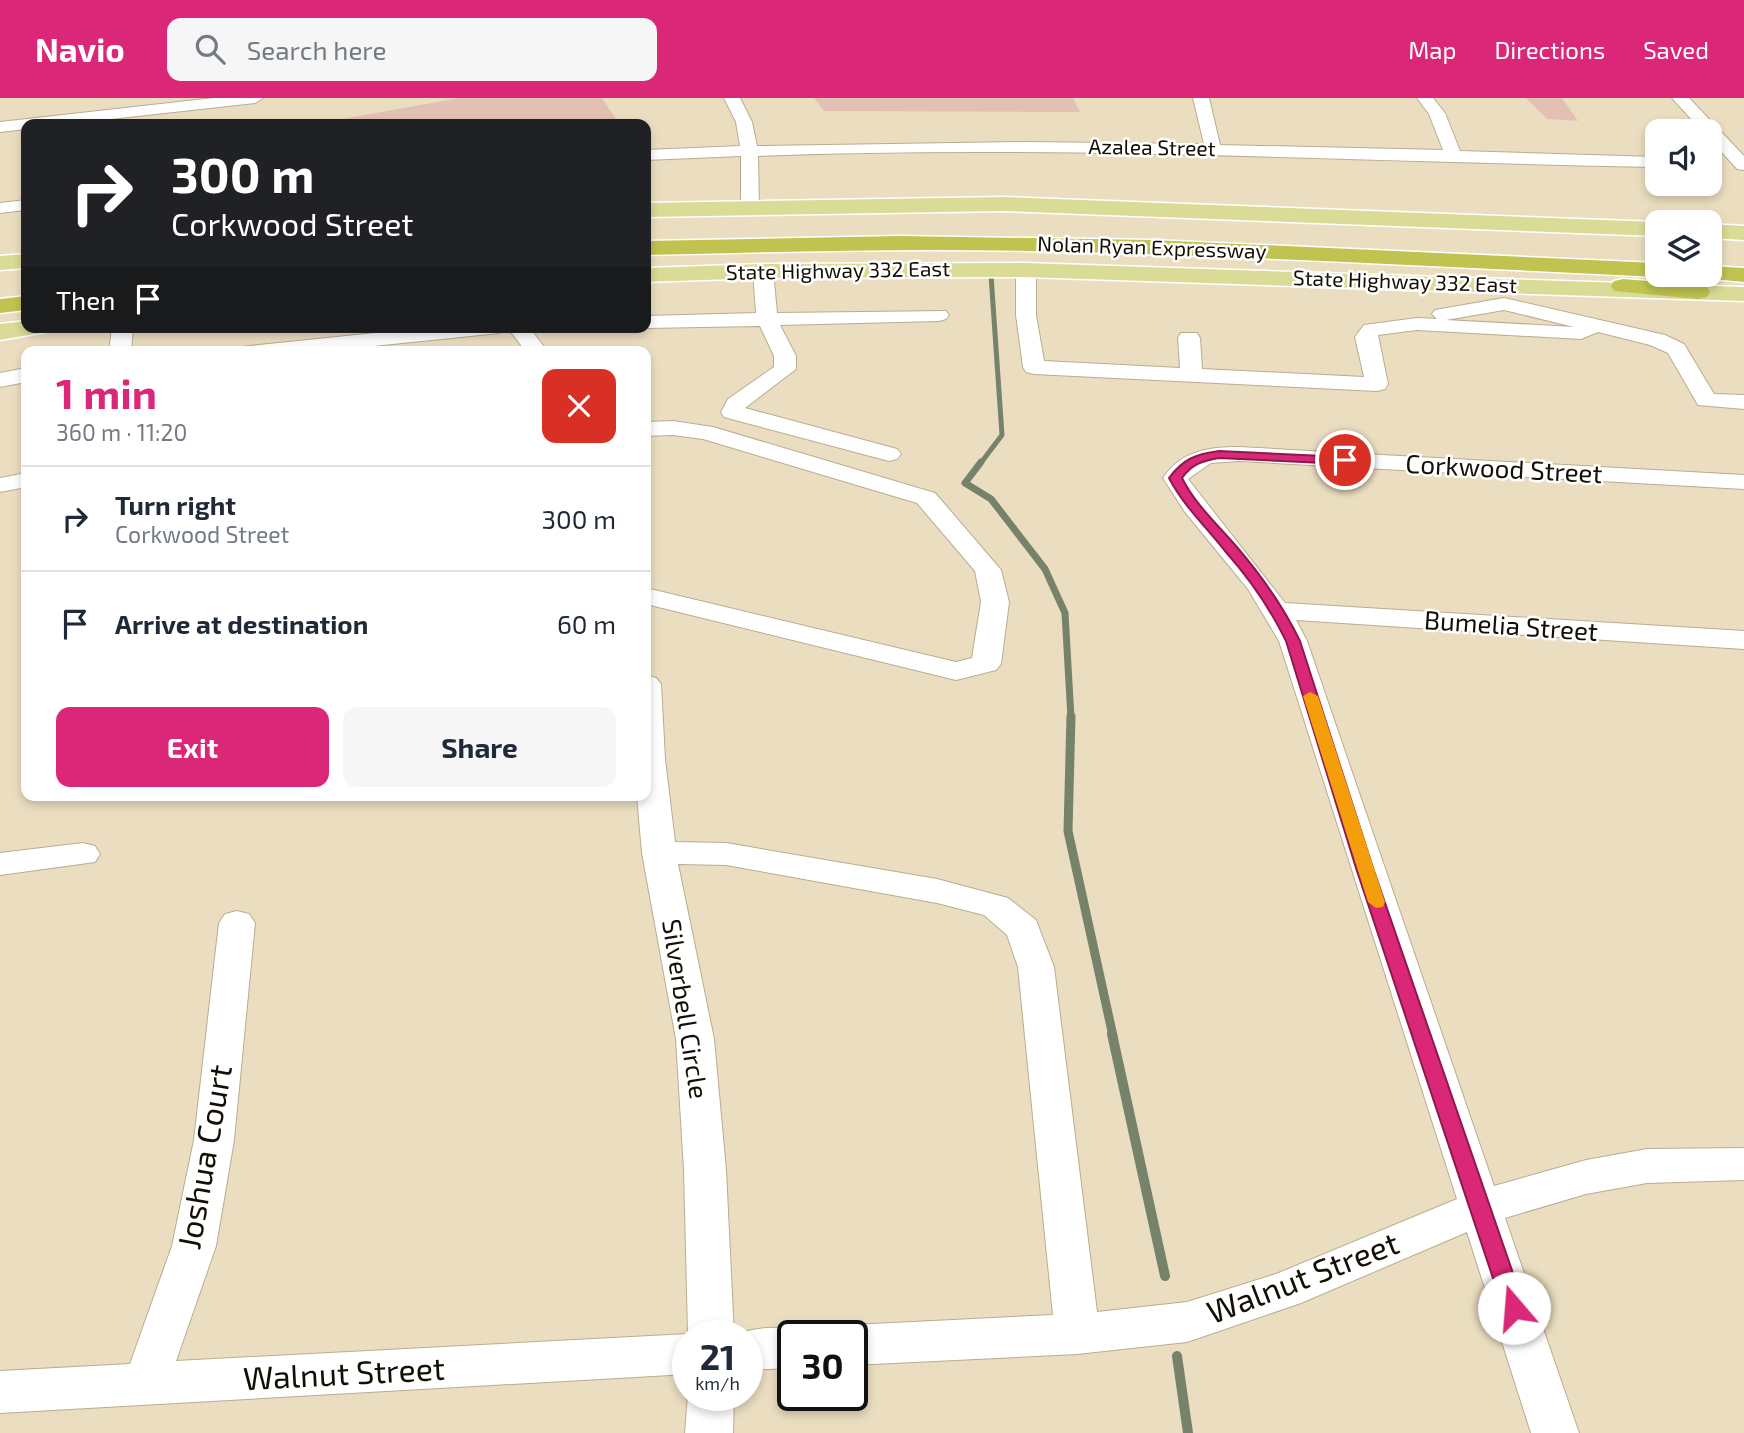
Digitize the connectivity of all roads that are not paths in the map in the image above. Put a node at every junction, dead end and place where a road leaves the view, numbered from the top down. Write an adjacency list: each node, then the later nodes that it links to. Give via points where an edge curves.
1 (255, 98): 6 (street)
2 (732, 98): 10 (street, via 743,116)
3 (1201, 98): 9 (street)
4 (1426, 98): 12 (street)
5 (1680, 98): 15 (street)
6 (70, 119)
7 (21, 125): 8 (street)
8 (0, 127)
9 (1213, 149): 10 (street, Azalea Street); 12 (street, Azalea Street)
10 (748, 150): 11 (street, Azalea Street); 17 (street)
11 (651, 155)
12 (1454, 156): 13 (street, Azalea Street)
13 (1645, 162)
14 (1722, 164): 15 (street)
15 (1744, 165)
16 (21, 206): 18 (street)
17 (750, 207): 19 (main road); 20 (main road, via 1005,204)
18 (0, 208)
19 (651, 210)
20 (1645, 229)
21 (651, 230): 26 (highway, Nolan Ryan Expressway, via 1050,226)
22 (1722, 232): 23 (main road)
23 (1744, 233)
24 (651, 248): 25 (highway, Nolan Ryan Expressway, via 962,243)
25 (1181, 249): 31 (highway, Nolan Ryan Expressway); 36 (highway)
26 (1645, 249)
27 (1722, 252): 28 (highway)
28 (1744, 253)
29 (21, 261): 30 (main road)
30 (0, 263)
31 (1645, 269)
32 (1026, 270): 33 (main road, State Highway 332 East); 42 (main road, State Highway 332 East); 56 (street, via 1026,316 1034,367)
33 (762, 271): 34 (main road, State Highway 332 East); 47 (street)
34 (651, 275)
35 (1744, 275): 37 (highway)
36 (1645, 278)
37 (1722, 279)
38 (21, 285): 40 (highway)
39 (1645, 286): 42 (main road, State Highway 332 East)
40 (0, 287)
41 (1721, 287): 43 (main road, State Highway 332 East)
42 (1504, 294): 49 (street); 50 (street)
43 (1744, 294)
44 (21, 304): 45 (highway)
45 (0, 306)
46 (939, 315): 47 (street)
47 (767, 319): 48 (street); 61 (street, via 785,356 785,369 736,404 732,412)
48 (651, 322)
49 (1417, 324): 50 (street, via 1558,333 1581,332); 56 (street, via 1371,330 1366,337 1377,384)
50 (1597, 325): 59 (street, via 1676,349 1706,400)
51 (21, 329): 52 (main road)
52 (0, 332)
53 (385, 333): 55 (street)
54 (1189, 338): 56 (street)
55 (293, 346)
56 (1192, 375)
57 (21, 376): 58 (street)
58 (0, 380)
59 (1744, 402)
60 (651, 429): 65 (street, via 705,432 926,499 988,569 995,603 986,664 956,671)
61 (889, 454)
62 (21, 481): 64 (street)
63 (1744, 482): 66 (street, Corkwood Street, via 1239,454 1198,458 1175,478)
64 (0, 485)
65 (651, 597)
66 (1279, 611): 67 (street, Bumelia Street); 74 (street, Corkwood Street, via 1293,641 1369,881)
67 (1744, 640)
68 (651, 778): 70 (street, Silverbell Circle)
69 (83, 853): 71 (street)
70 (659, 853): 75 (street, Silverbell Circle, via 695,1039); 76 (street, via 726,854 937,891 996,906 1023,929 1036,967)
71 (0, 864)
72 (237, 923): 79 (street, Joshua Court, via 214,1140 194,1246)
73 (1744, 1164): 74 (street, Walnut Street, via 1647,1166 1586,1177)
74 (1482, 1207): 76 (street, Walnut Street, via 1284,1290 1187,1322); 83 (street, Corkwood Street)
75 (710, 1320)
76 (1077, 1334): 77 (street, Walnut Street)
77 (868, 1344)
78 (672, 1355): 79 (street, Walnut Street)
79 (145, 1385): 80 (street, Walnut Street)
80 (0, 1392)
81 (710, 1411): 82 (street)
82 (709, 1433)
83 (1555, 1433)

